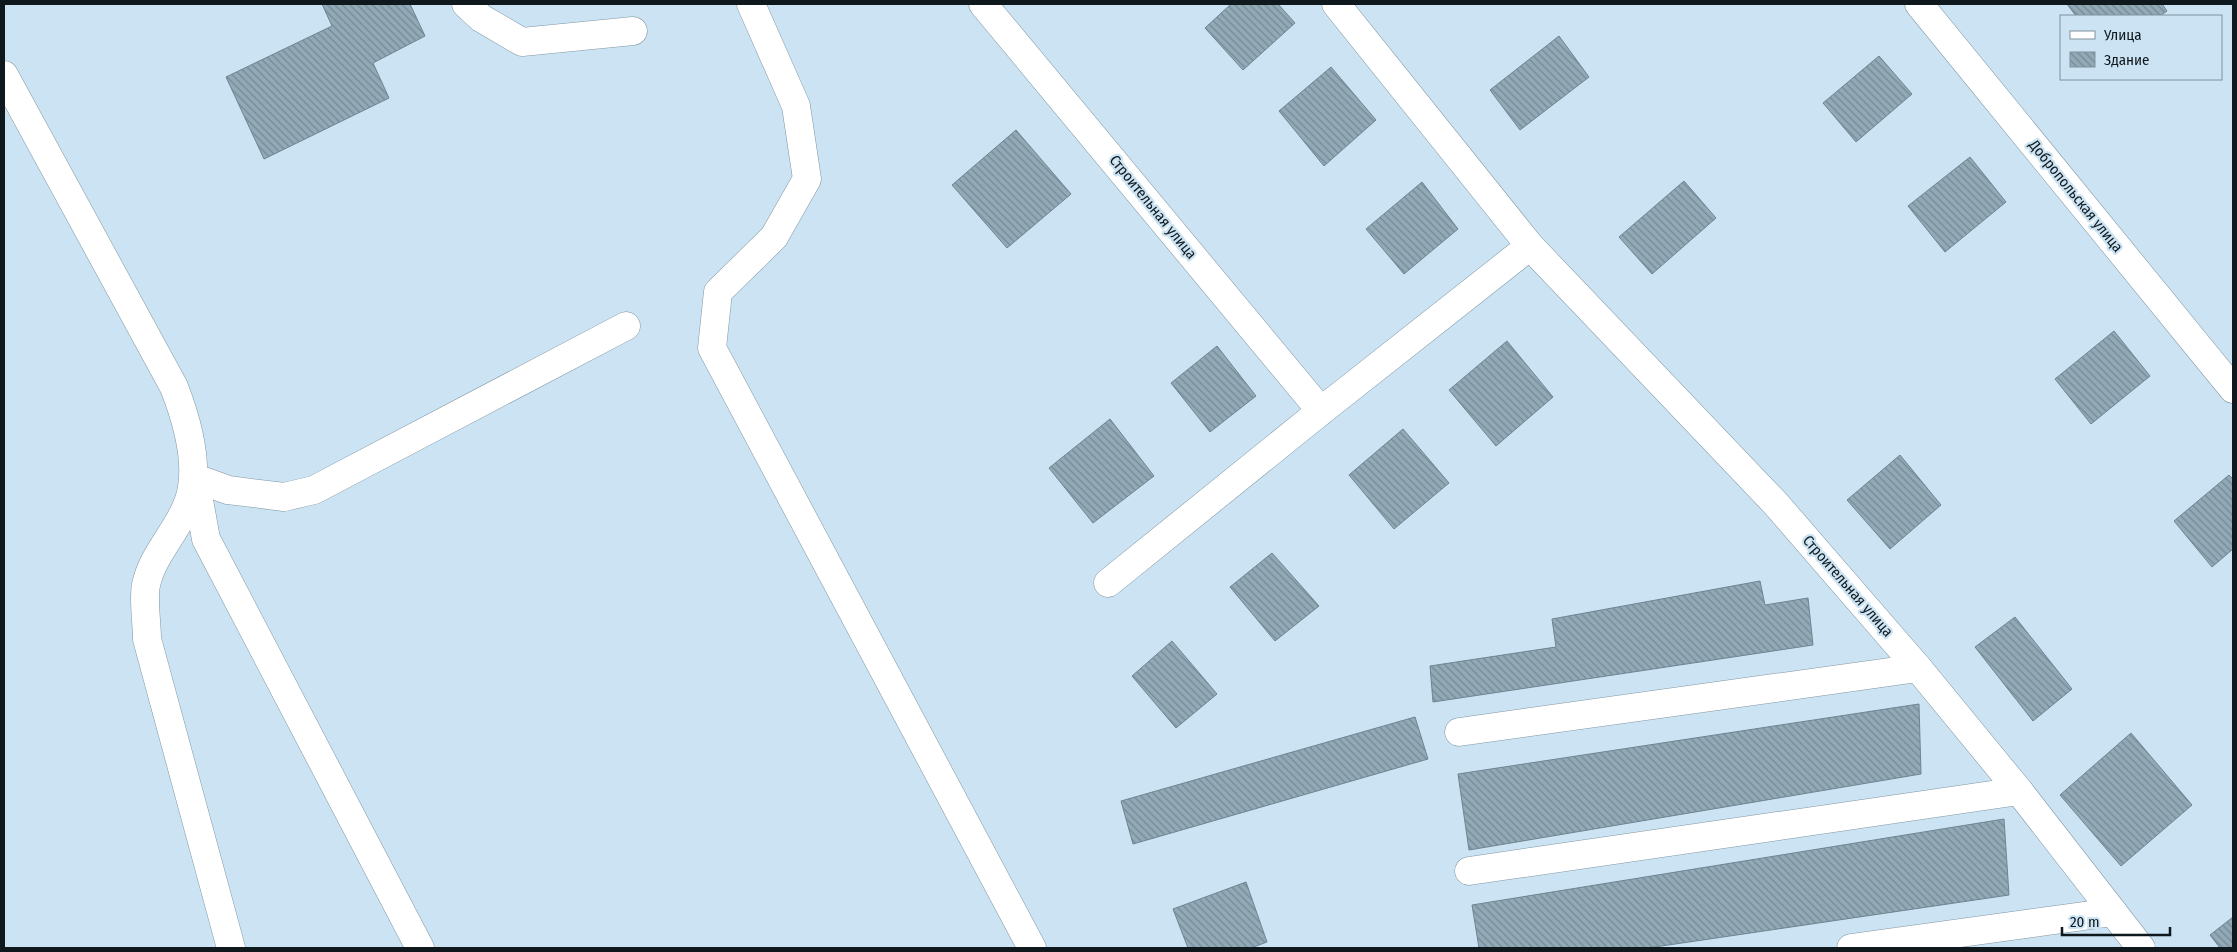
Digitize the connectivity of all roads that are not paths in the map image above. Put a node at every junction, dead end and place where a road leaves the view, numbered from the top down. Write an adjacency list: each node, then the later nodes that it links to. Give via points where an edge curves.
1 (466, 4): 6 (street, via 481,18 522,42)
2 (751, 4): 22 (street, via 796,106 807,179 774,237 718,292 712,348)
3 (983, 4): 11 (street, Строительная улица)
4 (1336, 4): 8 (street, Строительная улица)
5 (1919, 4): 10 (street, Добропольская улица)
6 (634, 31)
7 (4, 75): 12 (street, via 174,387 186,419)
8 (1530, 246): 11 (street); 14 (street, Строительная улица, via 1776,504)
9 (626, 326): 12 (street, via 314,490 284,497 228,490)
10 (2233, 389)
11 (1321, 411): 13 (street)
12 (194, 478): 20 (street, via 186,509 157,555 146,586 148,639); 21 (street, via 206,539)
13 (1108, 583)
14 (1918, 668): 15 (street); 16 (street, Строительная улица)
15 (1459, 732)
16 (2019, 791): 17 (street); 18 (street, Строительная улица)
17 (1469, 871)
18 (2113, 912): 19 (street); 24 (street, Строительная улица)
19 (1939, 941): 23 (street)
20 (232, 948)
21 (420, 948)
22 (1032, 948)
23 (1851, 948)
24 (2142, 948)

